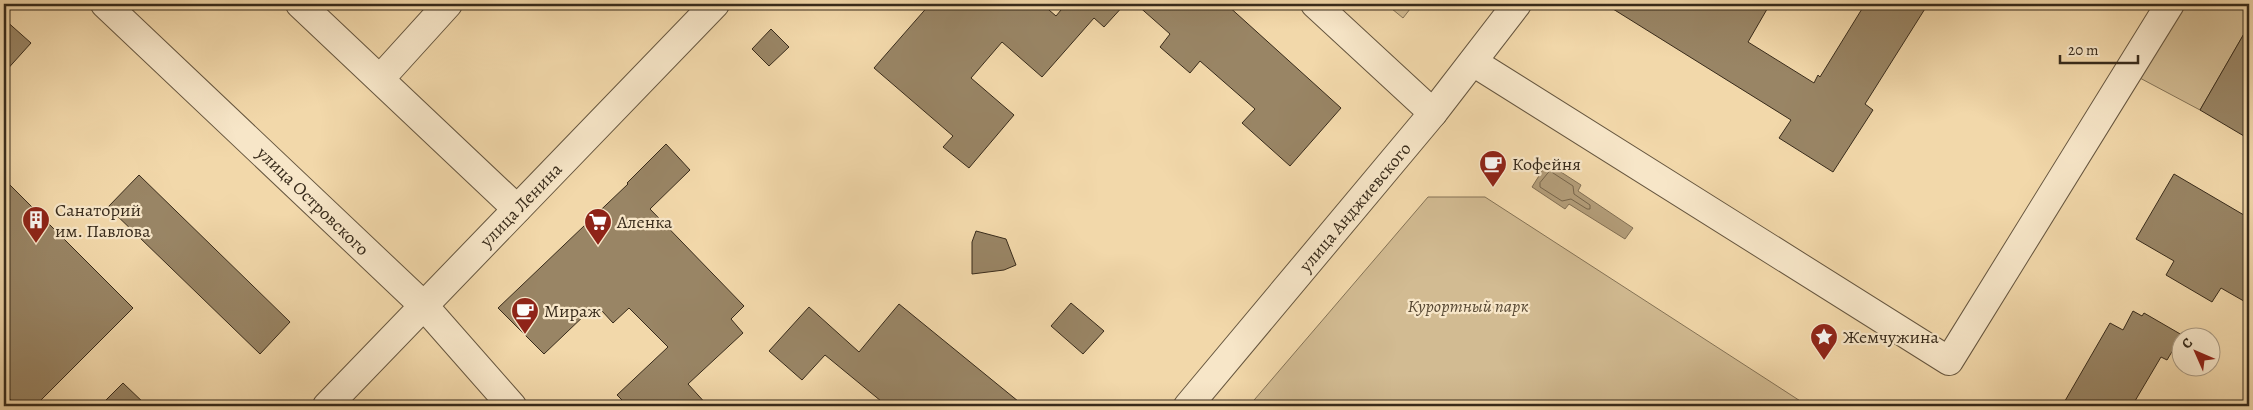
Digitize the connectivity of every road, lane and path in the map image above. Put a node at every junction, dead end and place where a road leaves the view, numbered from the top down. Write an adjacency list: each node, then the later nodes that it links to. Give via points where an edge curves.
1 (105, 4): 12 (street, улица Островского)
2 (300, 4): 9 (street)
3 (448, 4): 9 (street)
4 (715, 4): 11 (street, улица Ленина)
5 (1315, 4): 10 (street)
6 (1517, 4): 8 (street, улица Анджиевского)
7 (2170, 4): 8 (street, via 1949,361)
8 (1473, 62): 10 (street, улица Анджиевского)
9 (380, 79): 11 (street)
10 (1433, 113): 15 (street, улица Анджиевского)
11 (517, 210): 12 (street, улица Ленина)
12 (424, 306): 13 (street, улица Ленина); 14 (street, улица Островского)
13 (327, 406)
14 (512, 406)
15 (1188, 406)

